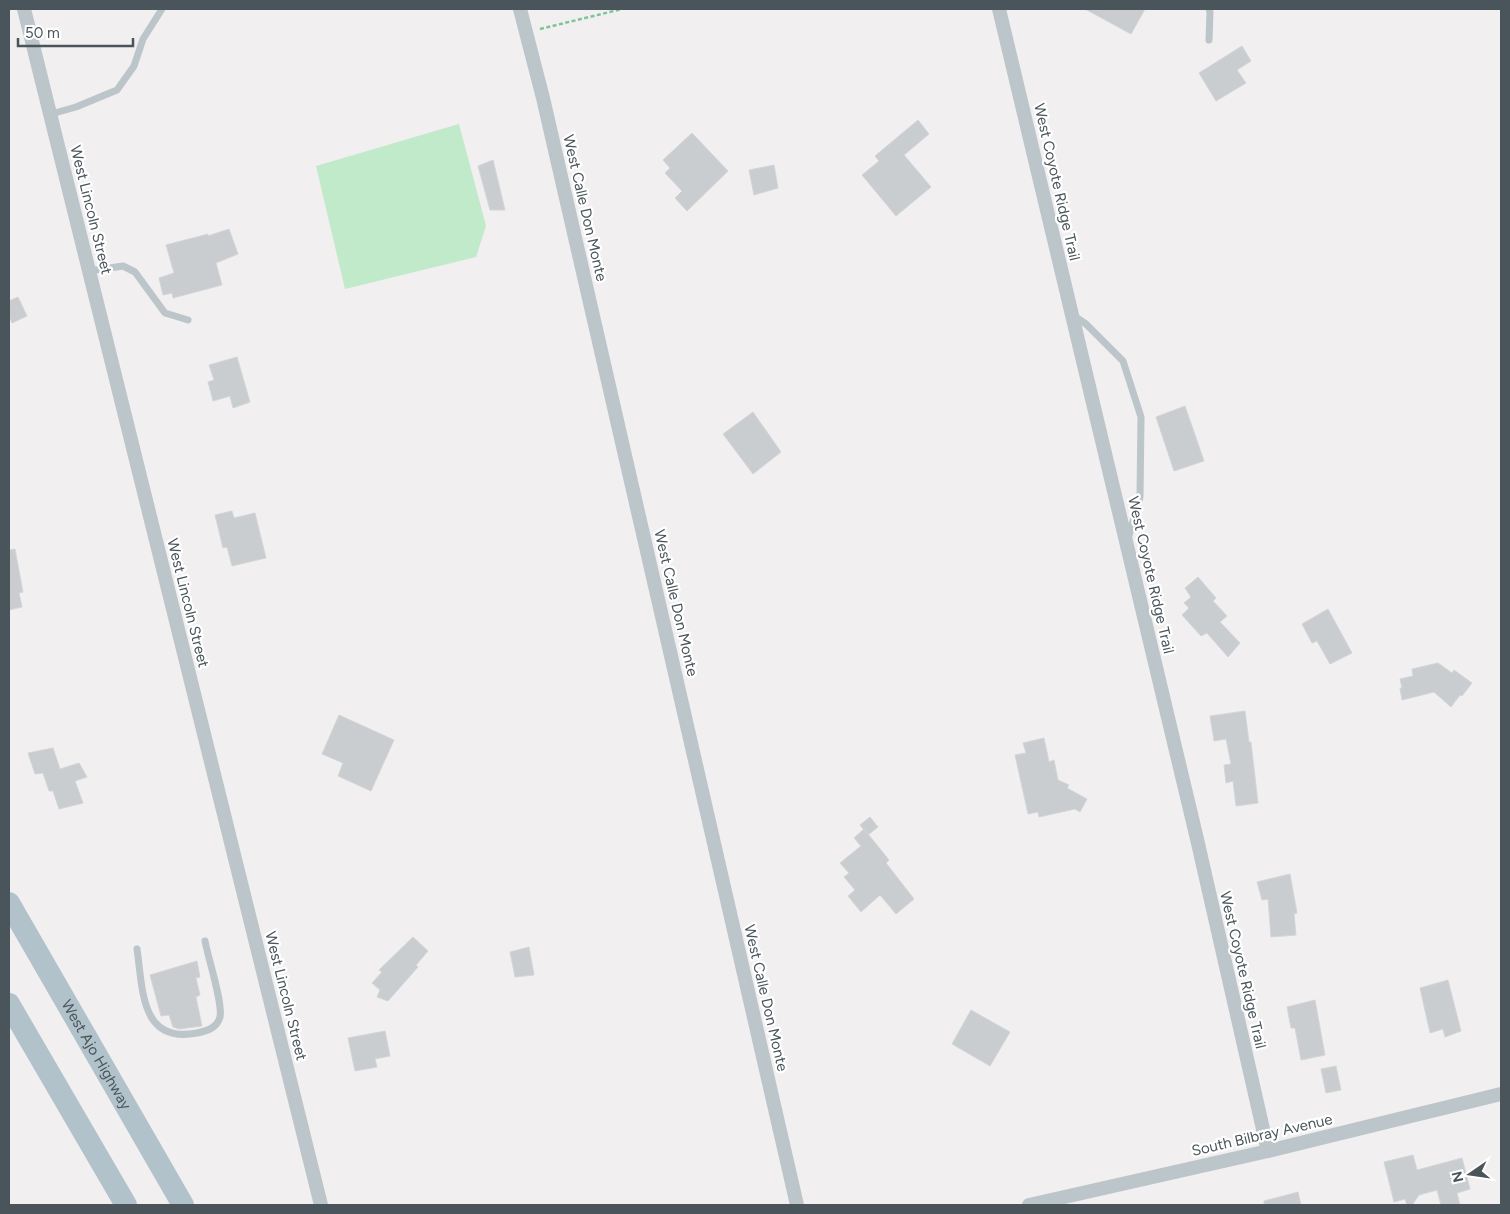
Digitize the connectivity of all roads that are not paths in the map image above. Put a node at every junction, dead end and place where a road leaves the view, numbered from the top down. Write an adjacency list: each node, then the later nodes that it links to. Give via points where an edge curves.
1 (24, 9): 7 (street, West Lincoln Street)
2 (162, 9): 7 (lane, via 143,39 134,66 117,90)
3 (520, 9): 21 (street, West Calle Don Monte)
4 (999, 9): 9 (street, West Coyote Ridge Trail)
5 (1209, 9): 6 (lane)
6 (1210, 40)
7 (51, 114): 8 (street, West Lincoln Street)
8 (90, 271): 10 (lane, via 123,266 134,272 165,314); 20 (street, West Lincoln Street)
9 (1072, 315): 11 (street, West Coyote Ridge Trail); 11 (lane, via 1086,324 1122,361 1141,418 1140,498)
10 (188, 320)
11 (1127, 544): 17 (street, West Coyote Ridge Trail)
12 (9, 904): 19 (main road, West Ajo Highway)
13 (205, 941): 14 (lane, via 219,998 220,1018 207,1031 183,1036 164,1031 150,1016)
14 (137, 949)
15 (9, 1004): 18 (main road)
16 (1501, 1094): 17 (street, South Bilbray Avenue)
17 (1268, 1151): 22 (street, South Bilbray Avenue)
18 (126, 1205)
19 (183, 1205)
20 (321, 1205)
21 (797, 1205)
22 (1029, 1205)

